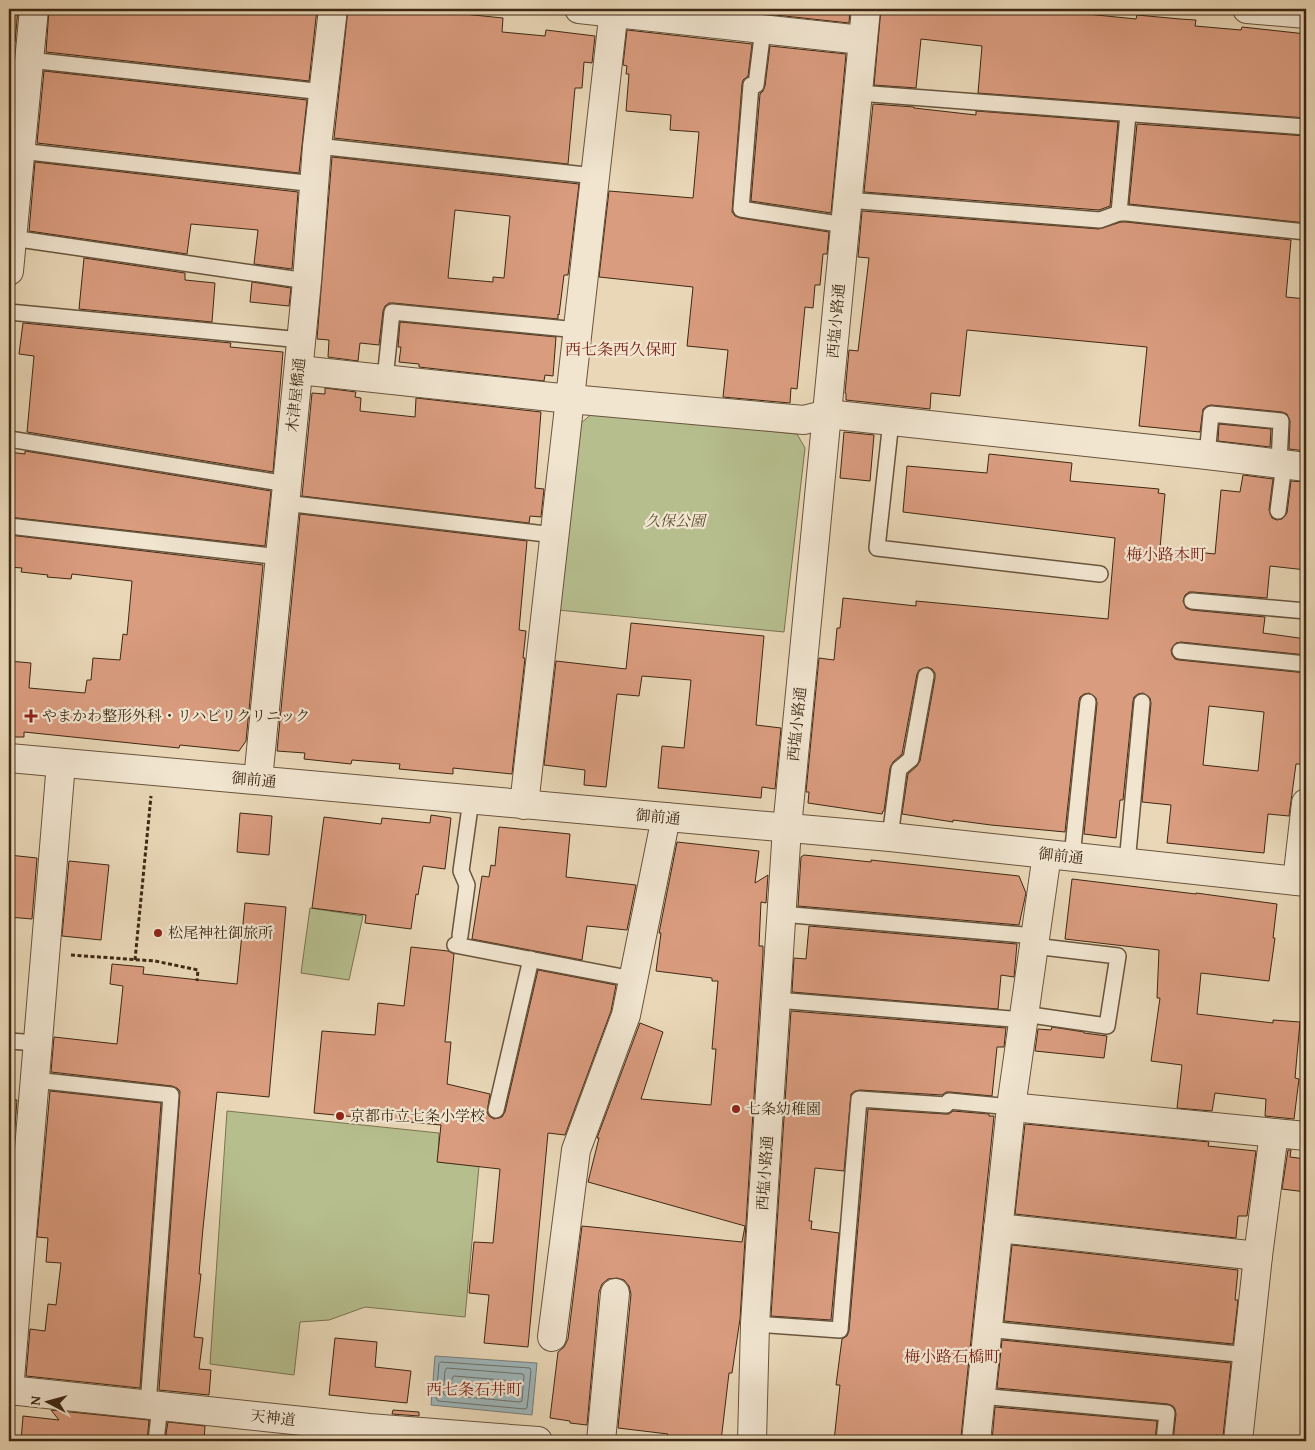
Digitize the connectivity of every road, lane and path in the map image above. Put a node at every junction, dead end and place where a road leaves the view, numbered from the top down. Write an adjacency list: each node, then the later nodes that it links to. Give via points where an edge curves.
1 (34, 9): 10 (street)
2 (333, 9): 11 (street, 木津屋橋通)
3 (578, 9): 6 (street)
4 (866, 9): 9 (street, 西塩小路通)
5 (1247, 9): 7 (street)
6 (613, 11): 8 (street); 17 (street)
7 (1306, 14)
8 (749, 21): 9 (street); 19 (lane, via 756,85 750,85 741,209)
9 (862, 40): 12 (street, 西塩小路通)
10 (30, 60): 11 (lane); 16 (street)
11 (324, 92): 15 (street, 木津屋橋通)
12 (858, 93): 13 (lane); 19 (street, 西塩小路通)
13 (1128, 114): 14 (lane); 20 (lane)
14 (1306, 127)
15 (317, 146): 17 (lane); 18 (street, 木津屋橋通)
16 (20, 151): 18 (lane); 22 (street)
17 (595, 176): 26 (street)
18 (315, 184): 24 (street, 木津屋橋通)
19 (846, 212): 20 (lane, via 1100,220); 31 (street, 西塩小路通)
20 (1119, 213): 21 (lane)
21 (1306, 232)
22 (12, 238): 23 (street); 24 (lane)
23 (9, 272)
24 (307, 281): 27 (street, 木津屋橋通)
25 (9, 312): 27 (lane)
26 (578, 330): 29 (lane, via 392,312); 30 (street)
27 (302, 340): 28 (street, 木津屋橋通)
28 (299, 370): 29 (street); 36 (street, 木津屋橋通)
29 (385, 379): 30 (street)
30 (570, 399): 31 (street, via 804,420); 39 (street)
31 (827, 414): 32 (street); 57 (street, 西塩小路通)
32 (891, 421): 34 (street); 41 (lane, via 877,548)
33 (9, 439): 36 (lane)
34 (1208, 455): 35 (street); 35 (lane, via 1211,414 1280,421)
35 (1290, 465): 37 (lane)
36 (286, 494): 39 (lane); 40 (street, 木津屋橋通)
37 (1278, 510)
38 (9, 526): 40 (lane)
39 (554, 535): 55 (street)
40 (280, 557): 52 (street, 木津屋橋通)
41 (1100, 574)
42 (1192, 601): 43 (lane)
43 (1306, 611)
44 (1180, 652): 45 (lane)
45 (1306, 664)
46 (926, 676): 58 (lane, via 911,759 899,769)
47 (1088, 702): 59 (lane)
48 (1142, 702): 60 (lane)
49 (9, 758): 50 (street, 御前通)
50 (61, 763): 51 (street, 御前通); 64 (street)
51 (153, 771): 52 (street, 御前通); 66 (path)
52 (258, 780): 53 (street, 御前通)
53 (471, 800): 55 (street, 御前通); 65 (lane, via 461,870 467,885 458,940)
54 (1306, 803): 61 (street)
55 (524, 805): 56 (street, 御前通)
56 (666, 817): 57 (street, 御前通); 67 (street)
57 (787, 828): 58 (street, 御前通); 62 (street, 西塩小路通)
58 (890, 837): 59 (street, 御前通)
59 (1060, 855): 60 (street, 御前通); 63 (street)
60 (1127, 863): 61 (street, 御前通)
61 (1302, 881)
62 (781, 914): 63 (lane); 69 (street, 西塩小路通)
63 (1035, 941): 70 (street); 70 (lane, via 1118,956 1107,1026)
64 (45, 954): 66 (path); 72 (street)
65 (531, 959): 67 (lane); 75 (lane)
66 (135, 960): 68 (path, via 198,970)
67 (633, 979): 84 (street, via 626,1015 576,1150)
68 (197, 981)
69 (776, 1000): 70 (lane); 82 (street, 西塩小路通)
70 (1024, 1017): 74 (street)
71 (9, 1041): 72 (lane)
72 (38, 1043): 73 (street)
73 (35, 1080): 79 (street); 88 (lane, via 171,1095)
74 (1011, 1108): 76 (street); 78 (street); 82 (lane, via 949,1101 946,1106 859,1099 840,1330)
75 (496, 1110)
76 (1274, 1133): 77 (street); 80 (street)
77 (1306, 1136)
78 (998, 1228): 80 (street); 83 (street)
79 (15, 1238): 86 (street)
80 (1258, 1256): 85 (street)
81 (615, 1293): 92 (street)
82 (755, 1324): 93 (street, 西塩小路通)
83 (987, 1329): 85 (lane); 87 (street)
84 (552, 1337)
85 (1248, 1355): 96 (street)
86 (9, 1391): 88 (street, 天神道)
87 (980, 1396): 94 (street); 95 (lane, via 1167,1413)
88 (154, 1405): 89 (street, 天神道); 90 (lane)
89 (368, 1434): 91 (street, 天神道)
90 (156, 1441)
91 (538, 1441)
92 (601, 1441)
93 (752, 1441)
94 (976, 1441)
95 (1164, 1441)
96 (1238, 1441)

